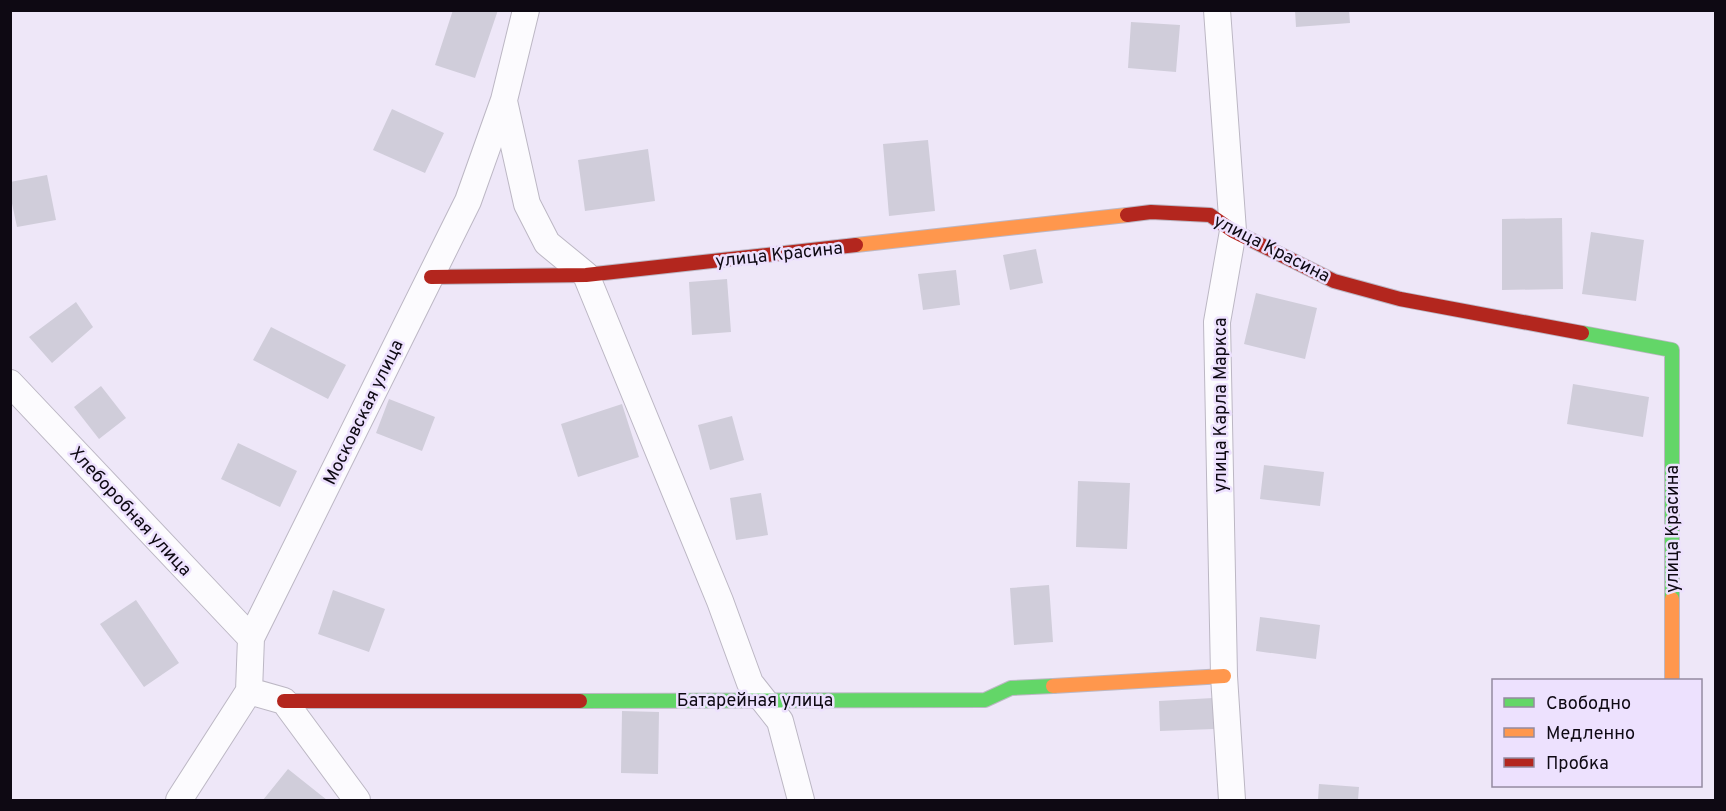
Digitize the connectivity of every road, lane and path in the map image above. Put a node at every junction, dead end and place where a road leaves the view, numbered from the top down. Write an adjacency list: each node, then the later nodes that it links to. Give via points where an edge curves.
1 (526, 10): 3 (street, Московская улица)
2 (1217, 10): 4 (street, улица Карла Маркса)
3 (504, 100): 5 (street, via 527,204 548,243); 6 (street, Московская улица, via 468,201)
4 (1233, 231): 5 (street, улица Красина, via 1210,215 1151,212); 9 (street, улица Карла Маркса, via 1217,322); 10 (street, улица Красина, via 1334,281 1400,298 1672,350)
5 (586, 275): 6 (street, улица Красина); 13 (street, via 750,683)
6 (430, 277): 8 (street, Московская улица)
7 (10, 383): 8 (street, Хлеборобная улица)
8 (251, 638): 11 (street, Московская улица)
9 (1224, 676): 13 (street, Батарейная улица, via 1011,688 985,700); 17 (street, улица Карла Маркса)
10 (1672, 679)
11 (249, 691): 12 (street); 14 (street)
12 (284, 701): 13 (street, Батарейная улица); 15 (street)
13 (766, 701): 16 (street, via 780,721)
14 (179, 801)
15 (357, 801)
16 (801, 801)
17 (1232, 801)

